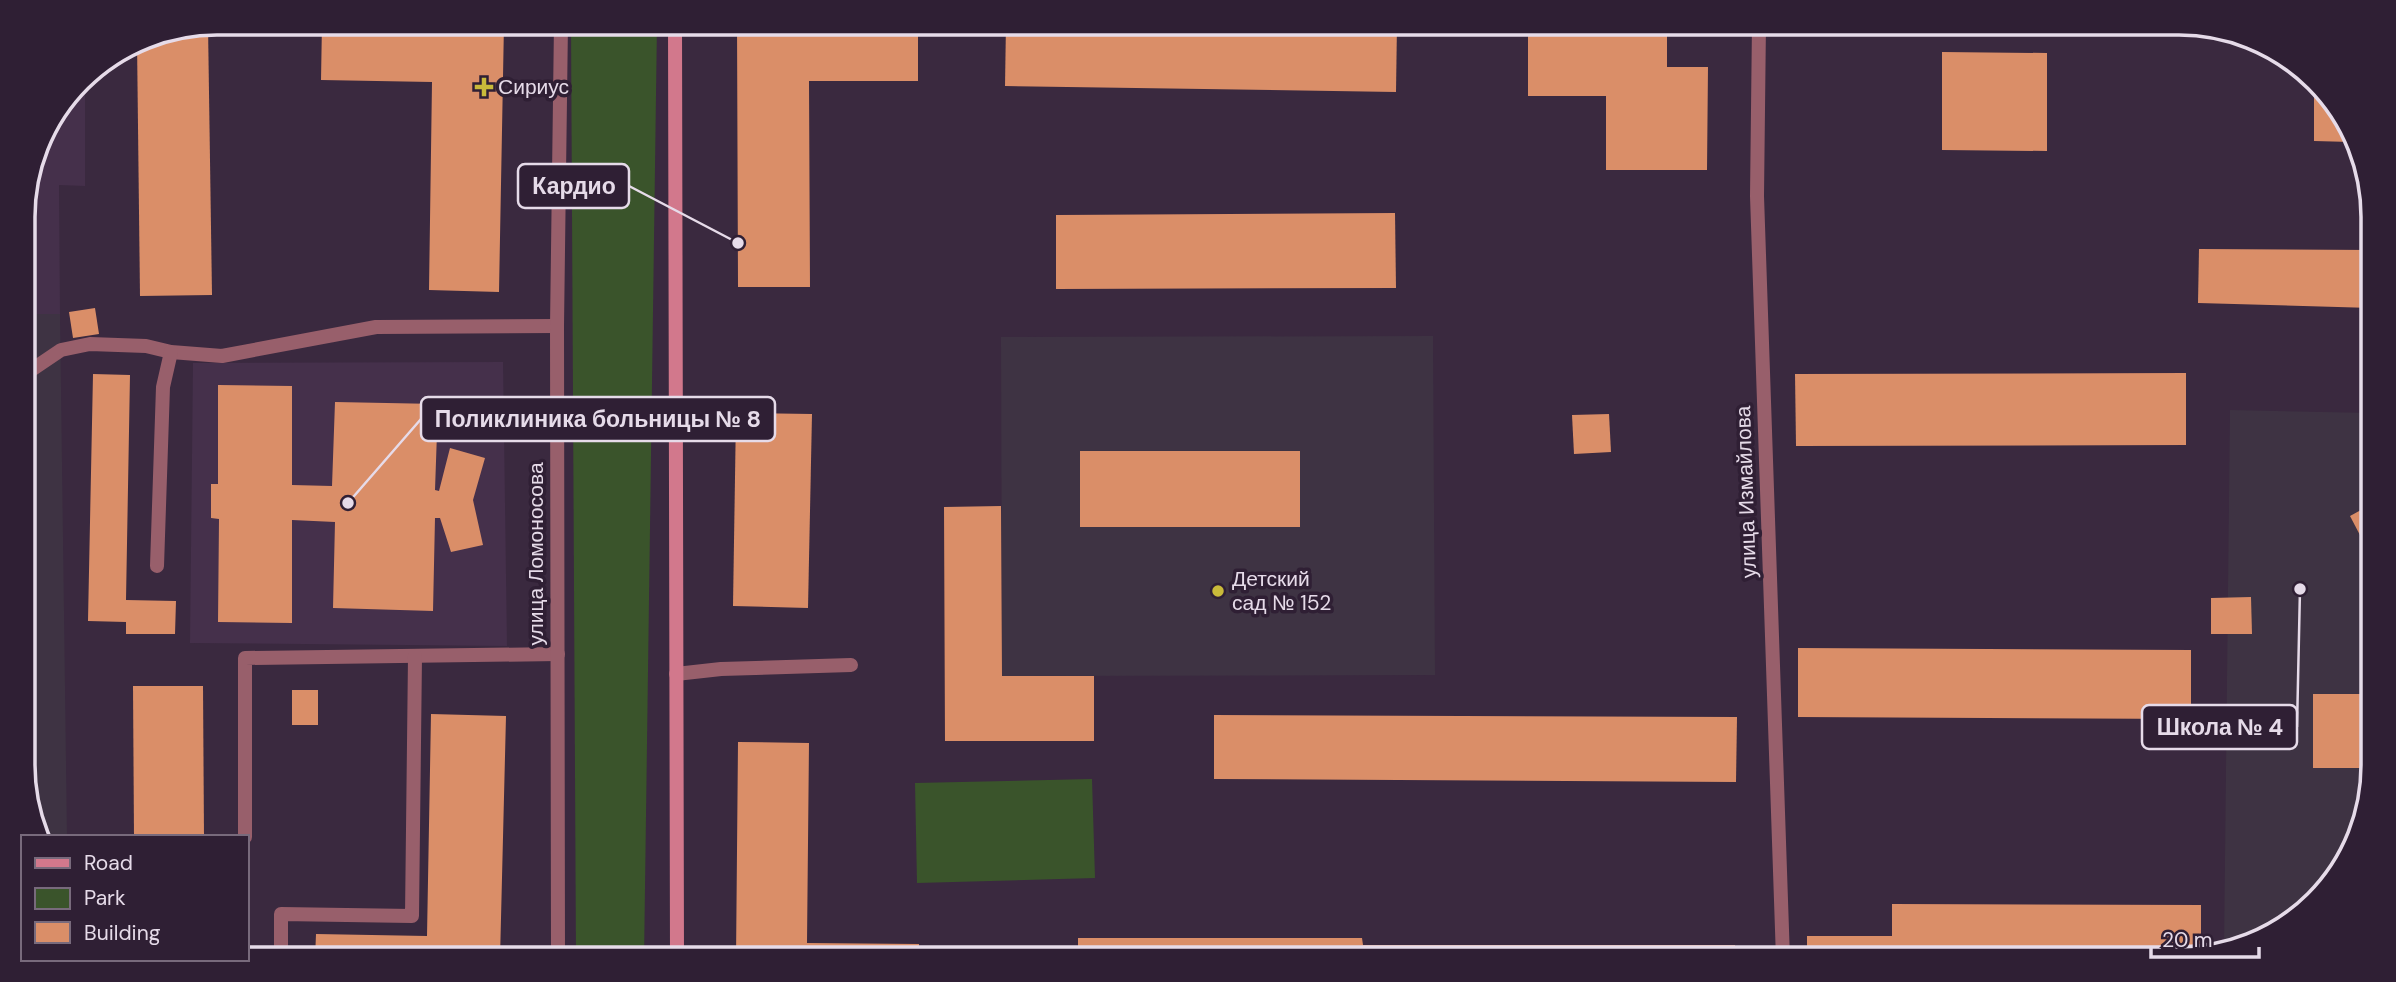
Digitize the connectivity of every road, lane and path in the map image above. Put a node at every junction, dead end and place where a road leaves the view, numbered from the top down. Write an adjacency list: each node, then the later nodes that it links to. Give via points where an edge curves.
1 (561, 35): 4 (street, улица Ломоносова)
2 (675, 35): 11 (street)
3 (1759, 35): 16 (street, улица Измайлова, via 1757,196)
4 (557, 326): 5 (street, via 376,327 222,356); 8 (street, улица Ломоносова)
5 (171, 352): 6 (street, via 146,346 90,344 61,350); 7 (street, via 163,387)
6 (35, 368)
7 (157, 566)
8 (558, 654): 9 (street); 14 (street, улица Ломоносова)
9 (415, 656): 12 (street, via 245,659); 13 (street, via 412,916 281,915)
10 (851, 665): 11 (street)
11 (676, 674): 15 (street)
12 (245, 835)
13 (281, 947)
14 (558, 947)
15 (677, 947)
16 (1783, 947)

